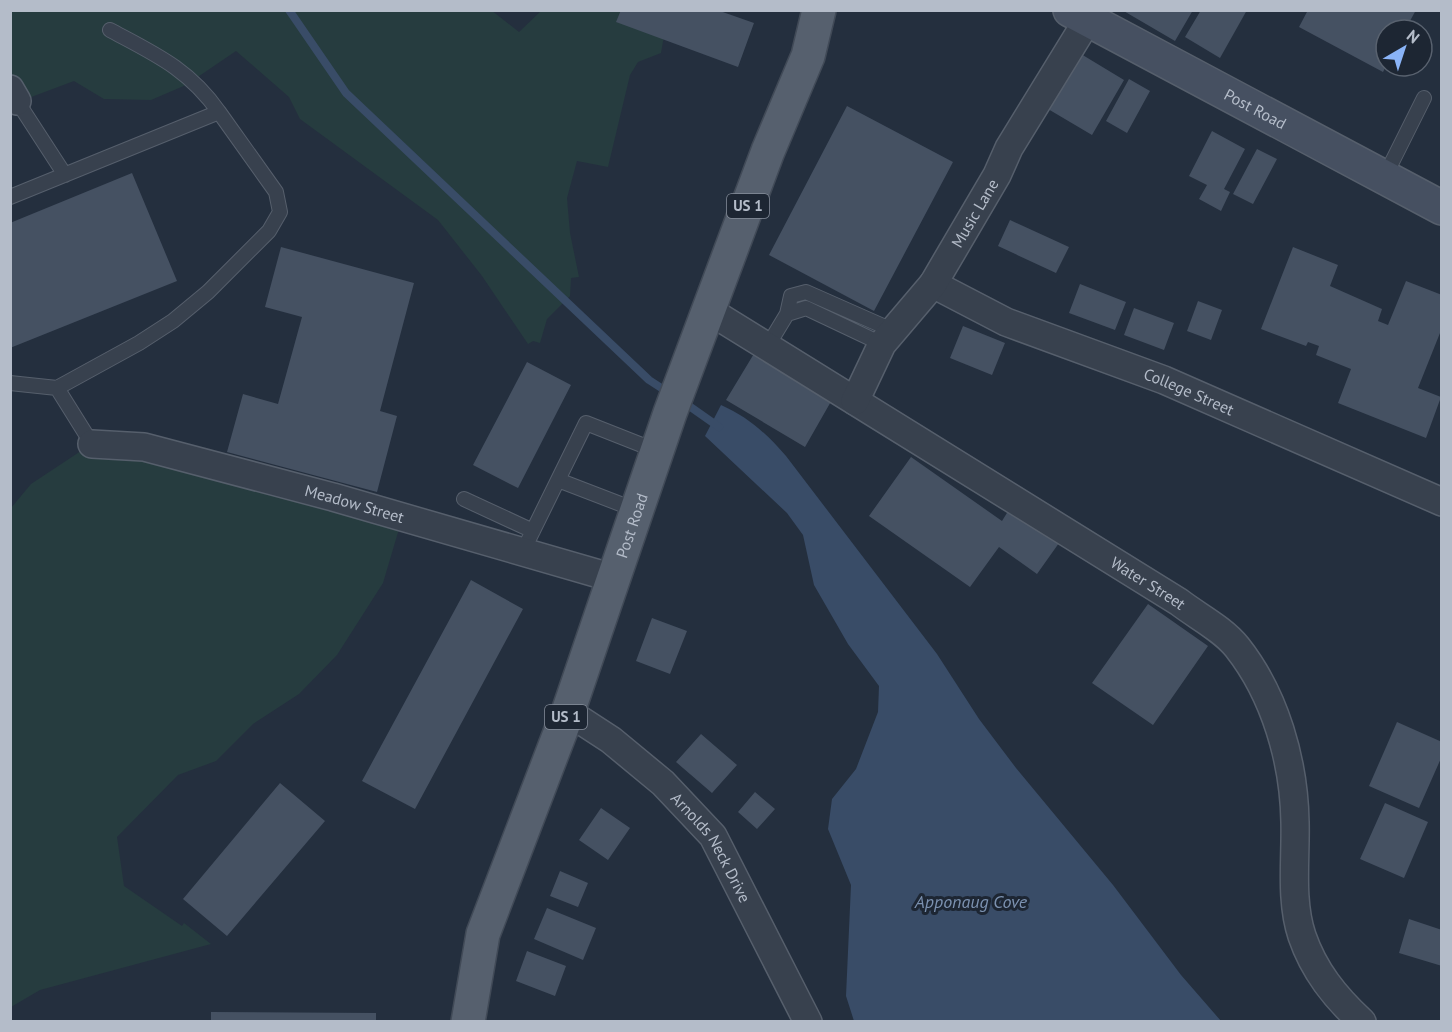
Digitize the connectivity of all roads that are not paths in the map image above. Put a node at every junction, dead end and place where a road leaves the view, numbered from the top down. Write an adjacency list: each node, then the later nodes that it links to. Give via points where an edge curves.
1 (836, 10): 3 (main road, Post Road / US 1)
2 (1079, 16): 9 (main road, Post Road); 12 (street, Music Lane, via 997,175)
3 (817, 24): 13 (main road, Post Road / US 1)
4 (110, 30): 7 (lane, via 174,64 205,92)
5 (14, 95): 8 (lane)
6 (1424, 98): 9 (lane)
7 (219, 112): 8 (lane); 17 (lane, via 276,192 280,213 275,222 208,292 173,321)
8 (65, 175): 10 (lane)
9 (1384, 178): 11 (main road, Post Road)
10 (10, 197)
11 (1442, 208)
12 (933, 284): 14 (street, Music Lane); 23 (street, College Street, via 1006,322 1173,384)
13 (708, 310): 15 (street, Water Street); 20 (main road, Post Road / US 1)
14 (887, 337): 15 (lane, via 806,292 791,296 787,314); 18 (street, Music Lane)
15 (767, 347): 18 (street, Water Street)
16 (10, 383): 17 (lane)
17 (57, 388): 19 (lane)
18 (855, 401): 30 (street, Water Street, via 1179,602 1235,645 1264,691 1286,749 1295,819 1297,915 1302,936 1331,992)
19 (92, 444): 25 (street, Meadow Street, via 144,447)
20 (657, 451): 21 (lane, via 586,423); 24 (main road, Post Road / US 1)
21 (558, 480): 24 (lane); 25 (lane)
22 (464, 500): 25 (lane)
23 (1442, 502)
24 (636, 510): 26 (main road, Post Road / US 1)
25 (528, 541): 26 (street, Meadow Street)
26 (613, 578): 27 (main road, Post Road / US 1)
27 (568, 712): 28 (main road, Post Road / US 1, via 483,934); 29 (street, Arnolds Neck Drive, via 611,740 663,783 713,836)
28 (468, 1022)
29 (808, 1022)
30 (1362, 1022)

